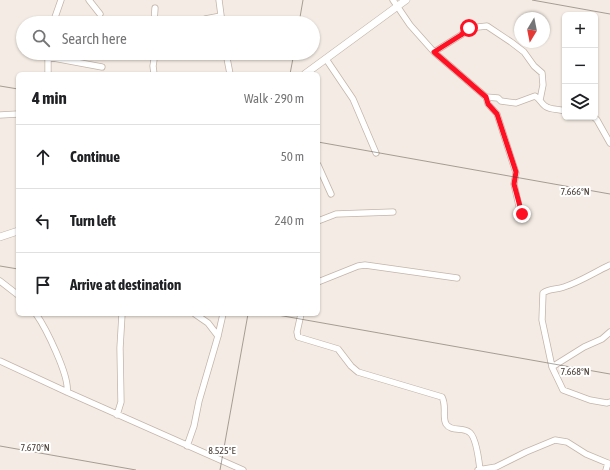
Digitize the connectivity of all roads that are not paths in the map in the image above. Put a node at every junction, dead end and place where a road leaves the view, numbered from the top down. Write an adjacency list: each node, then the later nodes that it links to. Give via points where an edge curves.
1 (61, 0): 9 (street)
2 (89, 0): 8 (street)
3 (218, 0): 11 (street)
4 (393, 0): 6 (street)
5 (406, 0): 6 (street)
6 (397, 7): 12 (street); 13 (street)
7 (155, 8): 10 (street)
8 (100, 14)
9 (55, 16)
10 (154, 16)
11 (221, 16)
12 (434, 52): 23 (street); 24 (street, via 469,28 487,26 524,52 542,73)
13 (326, 59): 22 (street); 30 (street, via 353,99)
14 (48, 60): 19 (street)
15 (70, 60): 18 (street)
16 (154, 60): 20 (street)
17 (227, 60): 21 (street)
18 (102, 67)
19 (48, 72)
20 (154, 72)
21 (230, 72)
22 (308, 72)
23 (486, 97): 24 (street, via 512,103 535,96); 34 (street, via 488,104 497,114 516,172 514,184)
24 (540, 100): 25 (street, via 550,108)
25 (562, 110)
26 (16, 114): 27 (street)
27 (0, 115)
28 (597, 120): 29 (street)
29 (610, 143)
30 (376, 153)
31 (320, 170): 32 (street)
32 (330, 194)
33 (394, 212): 35 (street, via 336,214)
34 (522, 214)
35 (320, 220)
36 (16, 232): 37 (street)
37 (0, 237)
38 (610, 265): 51 (street, via 563,288 543,293 542,320)
39 (457, 278): 41 (street, via 365,265)
40 (0, 281): 42 (street)
41 (320, 281)
42 (16, 293)
43 (37, 316): 52 (street, via 62,366)
44 (122, 316): 54 (street, via 121,402)
45 (198, 316): 49 (street, via 208,323)
46 (223, 316): 49 (street)
47 (301, 316): 58 (street, via 298,337 338,349 358,372 442,397 445,402 447,426 468,431 473,435)
48 (610, 332): 51 (street)
49 (218, 336): 55 (street)
50 (0, 361): 52 (street)
51 (552, 367): 53 (street, via 563,390 590,400)
52 (67, 392): 54 (street)
53 (610, 402)
54 (117, 415): 55 (street)
55 (187, 446): 57 (street)
56 (609, 464): 58 (street, via 567,442 555,440 496,467); 59 (street)
57 (242, 470)
58 (479, 470)
59 (606, 470)

